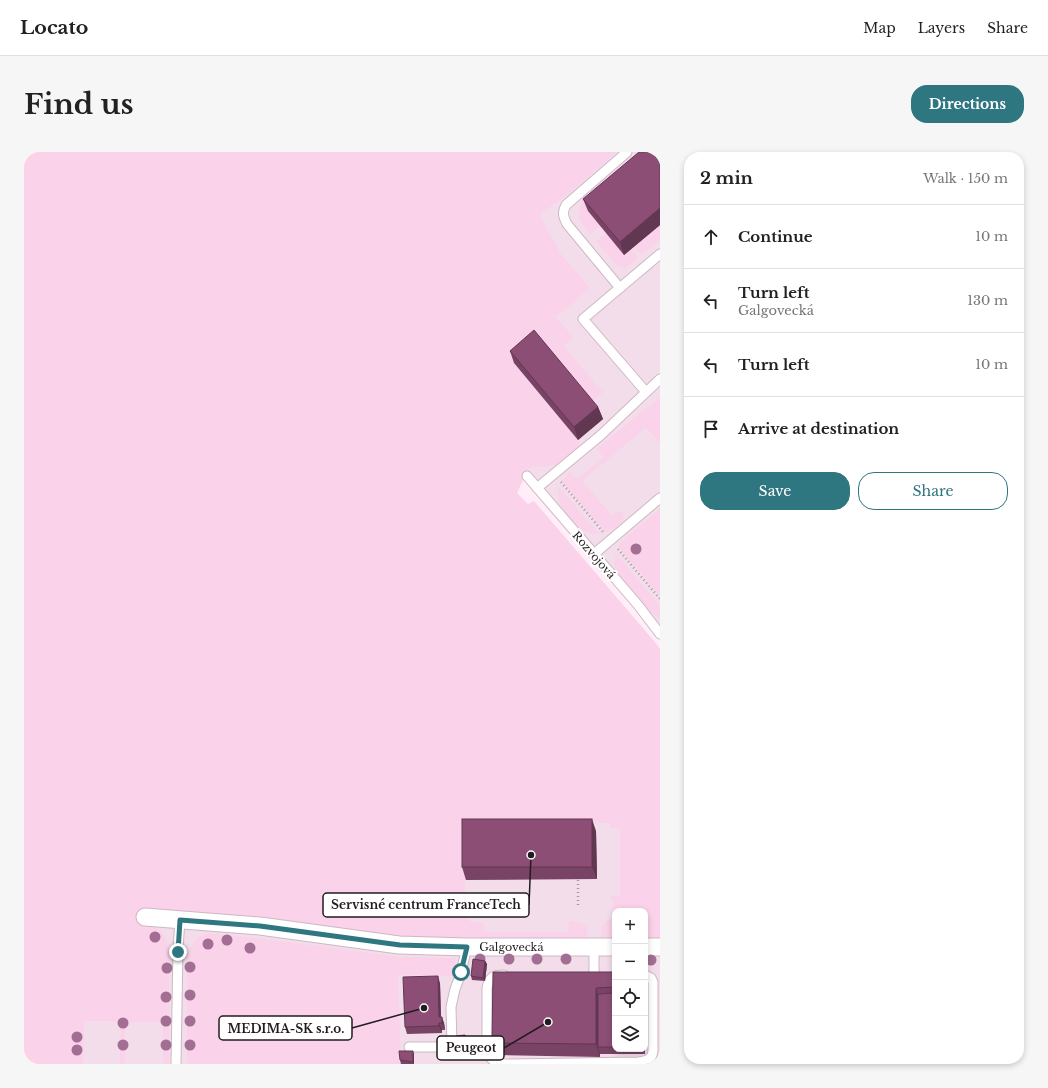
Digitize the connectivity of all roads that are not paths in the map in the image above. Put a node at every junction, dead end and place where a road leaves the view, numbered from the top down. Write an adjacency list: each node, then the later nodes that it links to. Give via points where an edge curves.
1 (627, 152): 3 (lane, via 566,205 563,211 567,224)
2 (660, 254): 3 (lane)
3 (620, 288): 5 (lane, via 583,319)
4 (660, 379): 5 (lane)
5 (646, 392): 7 (lane, via 601,435)
6 (527, 476): 7 (lane, Rozvojová)
7 (537, 488): 9 (lane, Rozvojová)
8 (660, 498): 9 (lane)
9 (594, 554): 10 (lane, Rozvojová)
10 (660, 634)
11 (145, 917): 12 (street, Galgovecká)
12 (180, 920): 13 (street, Galgovecká, via 260,926 400,945); 23 (lane)
13 (467, 947): 14 (street, Galgovecká); 21 (lane, via 451,1007 452,1047)
14 (594, 947): 15 (street, Galgovecká); 19 (lane)
15 (612, 947)
16 (648, 947): 17 (street)
17 (660, 947)
18 (516, 975): 22 (lane, via 496,975 488,984 487,1050)
19 (593, 975)
20 (648, 976): 22 (lane, via 653,982 652,1056 649,1060 502,1064)
21 (409, 1047)
22 (491, 1062)
23 (176, 1064)

